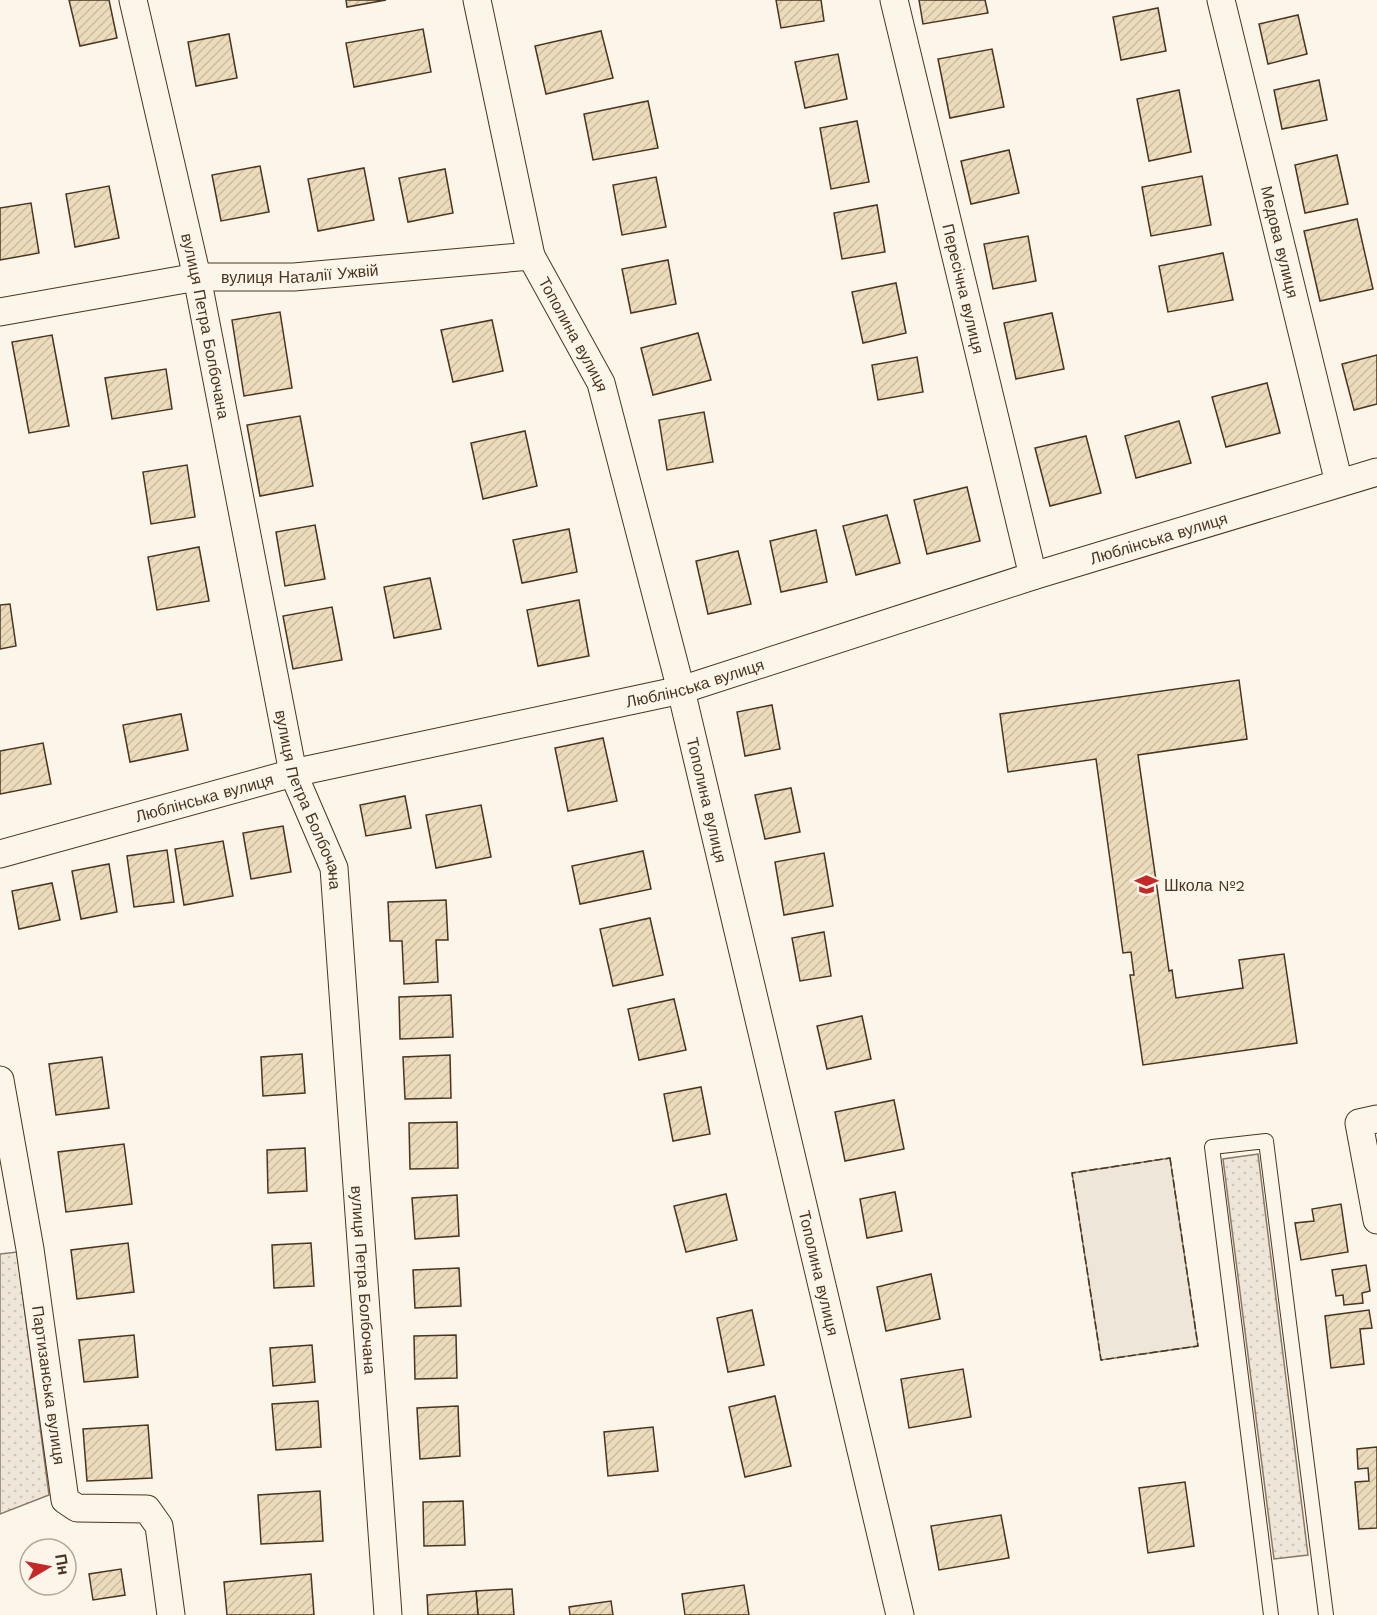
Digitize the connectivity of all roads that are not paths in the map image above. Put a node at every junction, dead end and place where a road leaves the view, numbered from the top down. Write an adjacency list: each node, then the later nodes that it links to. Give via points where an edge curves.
1 (133, 0): 6 (street, вулиця Петра Болбочана)
2 (477, 0): 5 (street, Тополина вулиця)
3 (894, 0): 10 (street, Пересічна вулиця)
4 (1221, 0): 9 (street, Медова вулиця)
5 (531, 256): 6 (street, вулиця Наталії Ужвій, via 294,277); 11 (street, Тополина вулиця, via 601,383)
6 (197, 277): 7 (street, вулиця Наталії Ужвій); 12 (street, вулиця Петра Болбочана)
7 (0, 312)
8 (1377, 472): 9 (street, Люблінська вулиця)
9 (1339, 483): 10 (street, Люблінська вулиця)
10 (1033, 576): 11 (street, Люблінська вулиця)
11 (681, 690): 12 (street, Люблінська вулиця); 19 (street, Тополина вулиця)
12 (293, 773): 13 (street, Люблінська вулиця); 18 (street, вулиця Петра Болбочана, via 334,868)
13 (0, 854)
14 (0, 1080): 17 (street, Партизанська вулиця, via 30,1249 65,1500 77,1508 147,1509 159,1526)
15 (1377, 1119): 16 (street, via 1359,1123)
16 (1377, 1220)
17 (171, 1615)
18 (388, 1615)
19 (900, 1615)
20 (1271, 1615): 21 (lane, via 1212,1148 1266,1141)
21 (1326, 1615)

